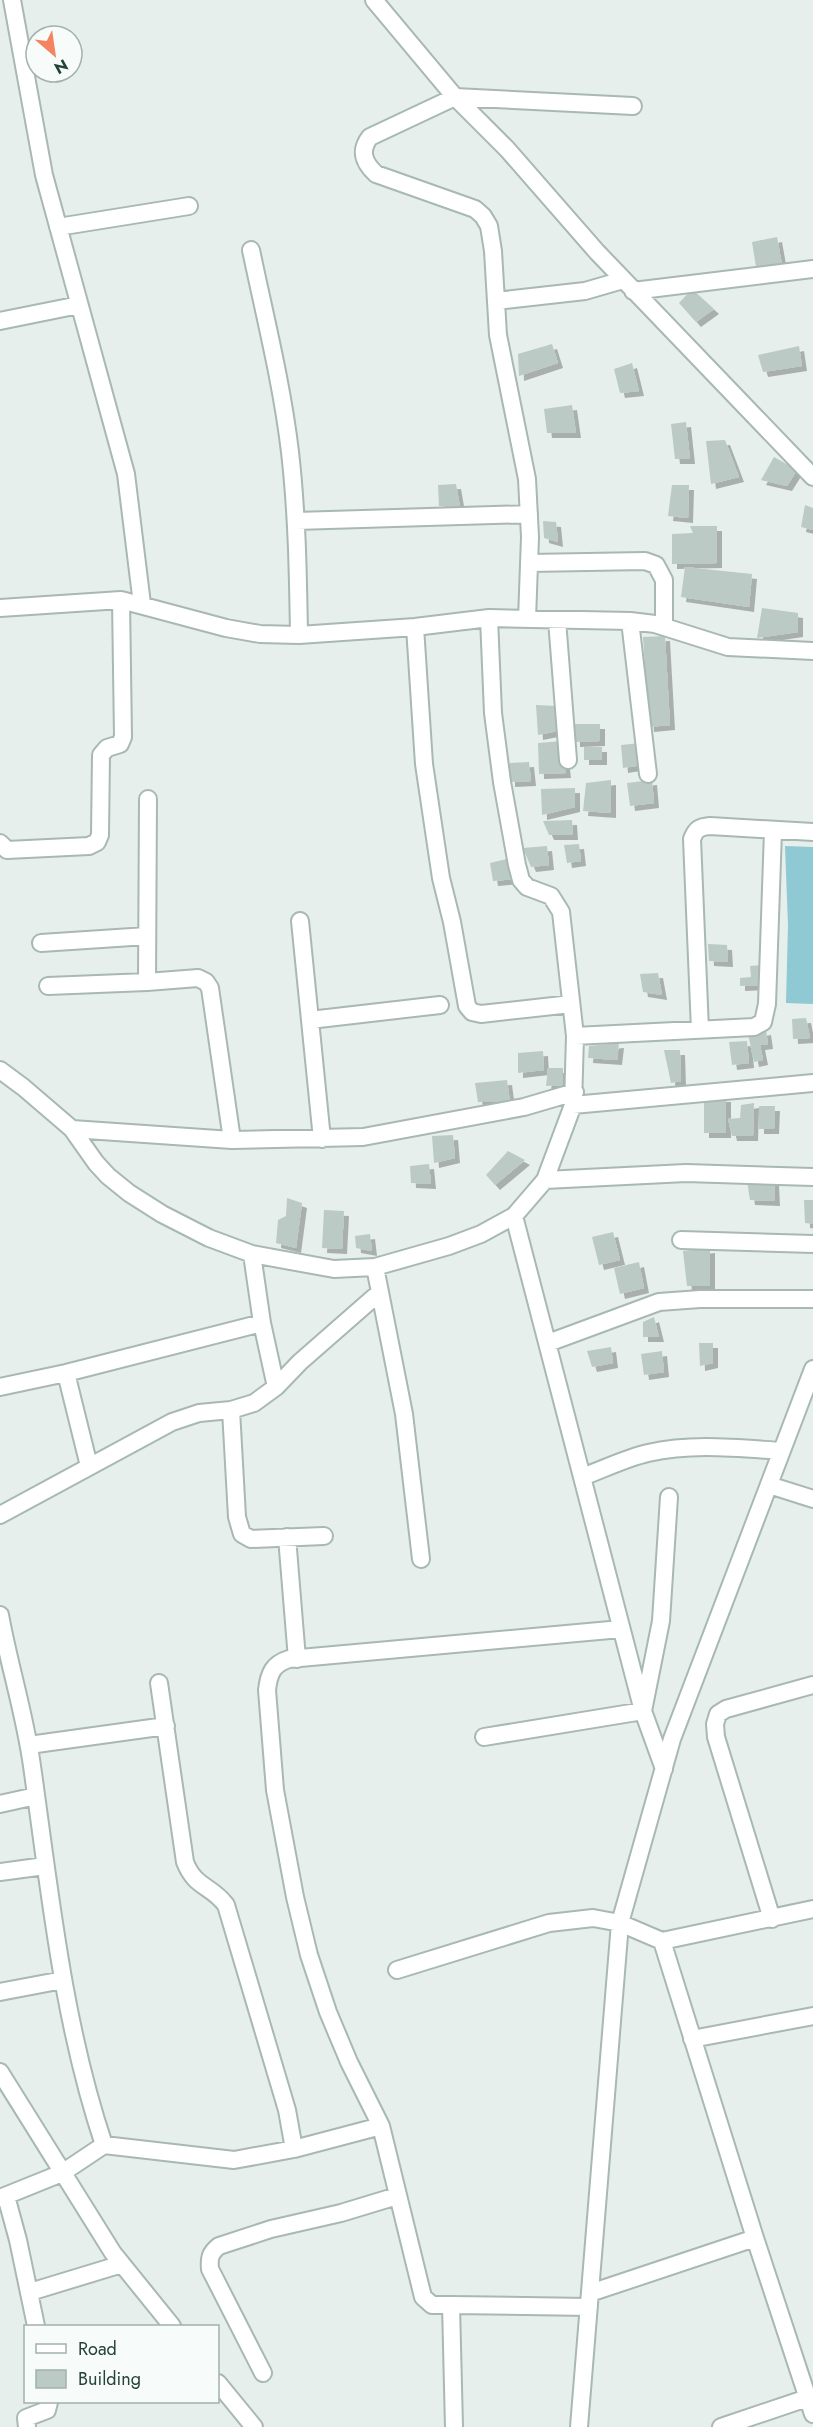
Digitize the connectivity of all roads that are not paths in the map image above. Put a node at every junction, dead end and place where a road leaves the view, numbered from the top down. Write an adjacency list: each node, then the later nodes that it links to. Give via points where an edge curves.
1 (12, 0): 6 (street, via 44,175)
2 (374, 0): 3 (street)
3 (455, 97): 4 (street); 9 (street, via 507,148); 10 (street, via 370,137 363,156 376,174 475,209 483,216 493,250)
4 (633, 106)
5 (189, 206): 6 (street)
6 (58, 227): 11 (street)
7 (251, 250): 15 (street, via 282,398)
8 (813, 268): 9 (street)
9 (628, 285): 10 (street); 13 (street)
10 (496, 301): 14 (street, via 498,335 527,479)
11 (79, 305): 12 (street); 18 (street, via 126,474)
12 (0, 321)
13 (813, 477)
14 (529, 514): 15 (street); 16 (street)
15 (296, 521): 26 (street)
16 (529, 564): 21 (street); 24 (street, via 645,561 656,565 664,580)
17 (121, 600): 18 (street); 19 (street); 33 (street, via 123,736 120,744 107,748 101,755 100,836 89,846 7,850)
18 (142, 604): 26 (street, via 225,628 260,634)
19 (0, 608)
20 (489, 618): 21 (street); 25 (street); 39 (street, via 494,713 517,865 526,887 550,896 561,912)
21 (527, 619): 22 (street)
22 (557, 620): 23 (street); 28 (street)
23 (630, 621): 24 (street); 29 (street)
24 (664, 626): 27 (street, via 728,647)
25 (415, 627): 26 (street); 39 (street, via 423,764 467,1006 481,1014)
26 (299, 634)
27 (813, 651)
28 (568, 760)
29 (648, 774)
30 (148, 799): 35 (street)
31 (773, 831): 32 (street); 42 (street, via 766,1015 754,1027); 42 (street, via 710,826 695,830 692,839)
32 (813, 832)
33 (0, 843)
34 (300, 921): 41 (street)
35 (147, 936): 36 (street); 37 (street)
36 (41, 943)
37 (147, 982): 38 (street); 49 (street, via 198,978 210,988)
38 (48, 986)
39 (571, 1004): 43 (street)
40 (440, 1005): 41 (street)
41 (310, 1020): 48 (street)
42 (700, 1030): 43 (street)
43 (575, 1036): 46 (street)
44 (0, 1070): 47 (street)
45 (813, 1083): 46 (street)
46 (574, 1099): 48 (street, via 363,1137); 51 (street)
47 (72, 1129): 49 (street); 55 (street, via 96,1163 129,1193 209,1238)
48 (322, 1139): 49 (street)
49 (232, 1140)
50 (813, 1177): 51 (street, via 686,1173)
51 (545, 1180): 52 (street)
52 (514, 1216): 56 (street, via 449,1246); 60 (street)
53 (681, 1240): 54 (street)
54 (813, 1244)
55 (252, 1254): 56 (street, via 334,1269); 59 (street)
56 (375, 1267): 57 (street)
57 (380, 1292): 64 (street); 75 (street, via 405,1414)
58 (813, 1299): 60 (street, via 659,1302)
59 (262, 1323): 62 (street); 64 (street)
60 (548, 1343): 68 (street)
61 (813, 1369): 66 (street)
62 (66, 1373): 63 (street); 67 (street)
63 (0, 1387)
64 (276, 1387): 65 (street, via 254,1403)
65 (231, 1410): 67 (street, via 199,1413 172,1422); 74 (street, via 239,1528 251,1539)
66 (781, 1451): 68 (street, via 673,1449 646,1454); 69 (street)
67 (89, 1467): 72 (street)
68 (582, 1477): 77 (street)
69 (769, 1485): 71 (street); 85 (street, via 717,1616)
70 (669, 1497): 81 (street, via 658,1643)
71 (813, 1499)
72 (0, 1515)
73 (324, 1536): 74 (street)
74 (288, 1538): 78 (street)
75 (422, 1558)
76 (0, 1615): 84 (street)
77 (621, 1629): 78 (street); 81 (street)
78 (297, 1659): 100 (street, via 280,1662 268,1677 277,1801 309,1955 349,2062)
79 (159, 1683): 82 (street)
80 (813, 1685): 91 (street, via 726,1709 718,1714 715,1724)
81 (643, 1711): 83 (street); 85 (street)
82 (166, 1726): 84 (street); 102 (street, via 184,1862 197,1883 226,1905 287,2110)
83 (484, 1737)
84 (29, 1745): 86 (street)
85 (664, 1769): 92 (street)
86 (36, 1796): 87 (street); 88 (street)
87 (0, 1804)
88 (45, 1866): 89 (street); 95 (street)
89 (0, 1872)
90 (813, 1909): 91 (street)
91 (772, 1919): 93 (street)
92 (620, 1923): 93 (street); 94 (street, via 593,1918 549,1923); 109 (street)
93 (662, 1941): 98 (street)
94 (397, 1970)
95 (63, 1980): 96 (street); 101 (street)
96 (0, 1992)
97 (813, 2016): 98 (street)
98 (692, 2039): 106 (street)
99 (0, 2072): 103 (street)
100 (381, 2126): 102 (street); 104 (street)
101 (104, 2145): 102 (street, via 234,2160); 103 (street)
102 (294, 2150)
103 (62, 2173): 105 (street); 107 (street)
104 (398, 2196): 110 (street, via 423,2297 432,2305); 113 (street, via 271,2229 213,2251 210,2269)
105 (3, 2197): 108 (street)
106 (755, 2238): 109 (street); 115 (street)
107 (122, 2264): 108 (street); 112 (street)
108 (30, 2292): 111 (street)
109 (589, 2300): 110 (street); 121 (street)
110 (451, 2306): 120 (street)
111 (36, 2325)
112 (171, 2325)
113 (263, 2373)
114 (219, 2384): 119 (street)
115 (811, 2397): 117 (street); 122 (street)
116 (49, 2403): 118 (street, via 47,2410 26,2418)
117 (813, 2414)
118 (27, 2427)
119 (255, 2427)
120 (454, 2427)
121 (579, 2427)
122 (721, 2427)

